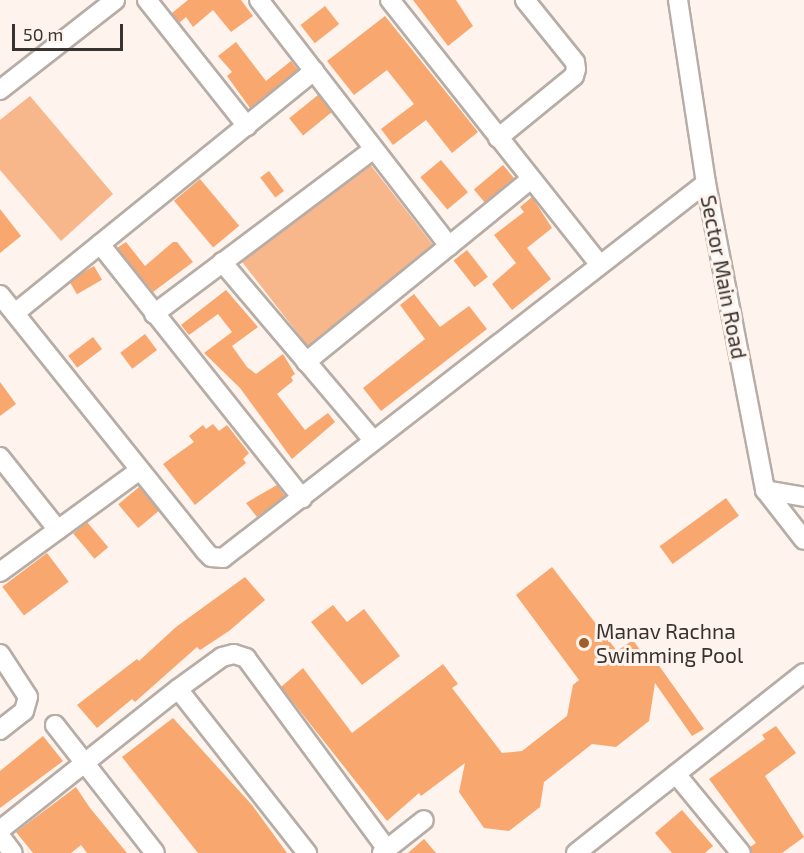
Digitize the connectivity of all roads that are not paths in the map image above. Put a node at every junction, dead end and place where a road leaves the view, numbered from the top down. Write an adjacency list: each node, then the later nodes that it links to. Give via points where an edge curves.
1 (115, 0): 8 (street)
2 (147, 0): 9 (street)
3 (259, 0): 7 (street)
4 (390, 0): 10 (street)
5 (525, 0): 10 (street, via 575,62 576,69 574,76)
6 (678, 0): 13 (street, Sector Main Road)
7 (314, 71): 9 (street); 11 (street)
8 (0, 90)
9 (247, 126): 14 (street)
10 (498, 138): 12 (street)
11 (374, 149): 15 (street); 16 (street)
12 (531, 178): 15 (street); 17 (street)
13 (706, 183): 17 (street); 25 (street, Sector Main Road)
14 (100, 244): 19 (street); 20 (street)
15 (449, 246): 21 (street)
16 (222, 262): 20 (street); 21 (street)
17 (598, 264): 22 (street)
18 (0, 295): 19 (street)
19 (15, 313): 24 (street)
20 (154, 314): 27 (street)
21 (306, 362): 22 (street)
22 (373, 440): 27 (street)
23 (0, 457): 28 (street)
24 (140, 470): 27 (street, via 205,552 217,558 227,556); 28 (street)
25 (765, 490): 26 (street); 29 (street, Sector Main Road)
26 (804, 497)
27 (302, 498)
28 (58, 530): 30 (street)
29 (803, 537)
30 (0, 572)
31 (0, 654): 35 (street, via 28,697 24,711)
32 (804, 673): 37 (street)
33 (178, 689): 36 (street); 41 (street, via 222,657 234,654 246,658); 45 (street)
34 (55, 725): 36 (street)
35 (0, 730)
36 (85, 763): 39 (street); 44 (street)
37 (676, 774): 42 (street); 46 (street)
38 (424, 820): 41 (street)
39 (0, 830)
40 (0, 836): 43 (street)
41 (385, 851)
42 (739, 852)
43 (13, 853)
44 (155, 853)
45 (307, 853)
46 (576, 853)

